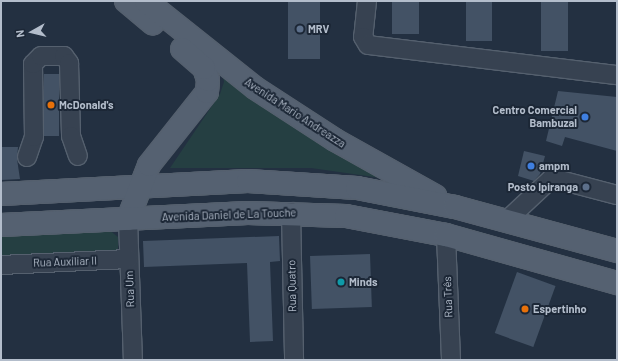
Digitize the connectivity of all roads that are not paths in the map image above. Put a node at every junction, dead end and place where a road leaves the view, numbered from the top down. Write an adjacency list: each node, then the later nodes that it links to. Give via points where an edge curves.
1 (126, 1): 7 (main road, via 204,68 207,76 205,95)
2 (146, 1): 12 (main road, Avenida Mario Andreazza, via 255,88 335,140)
3 (367, 1): 4 (street, via 363,37 368,45)
4 (617, 75)
5 (78, 156): 6 (street, via 71,136 69,63 64,56 41,56 33,64 34,137)
6 (28, 157)
7 (149, 165): 8 (main road); 9 (main road)
8 (141, 185): 9 (main road); 12 (main road, via 248,181 306,183 373,191); 14 (main road, via 142,200); 15 (main road)
9 (91, 188): 10 (main road)
10 (1, 194)
11 (617, 195): 16 (street, via 552,178)
12 (455, 207): 16 (main road)
13 (291, 212): 14 (main road, Avenida Daniel de La Touche); 18 (main road, Avenida Daniel de La Touche, via 356,217); 24 (street, Rua Quatro)
14 (160, 217): 15 (main road, Avenida Daniel de La Touche)
15 (128, 219): 17 (main road, Avenida Daniel de La Touche); 20 (street, Rua Um)
16 (506, 221): 19 (main road)
17 (1, 225)
18 (446, 234): 22 (main road, Avenida Daniel de La Touche); 25 (street, Rua Três)
19 (617, 251)
20 (129, 260): 21 (street, Rua Auxiliar II); 23 (street, Rua Um)
21 (1, 265)
22 (617, 283)
23 (133, 360)
24 (294, 360)
25 (451, 360)

